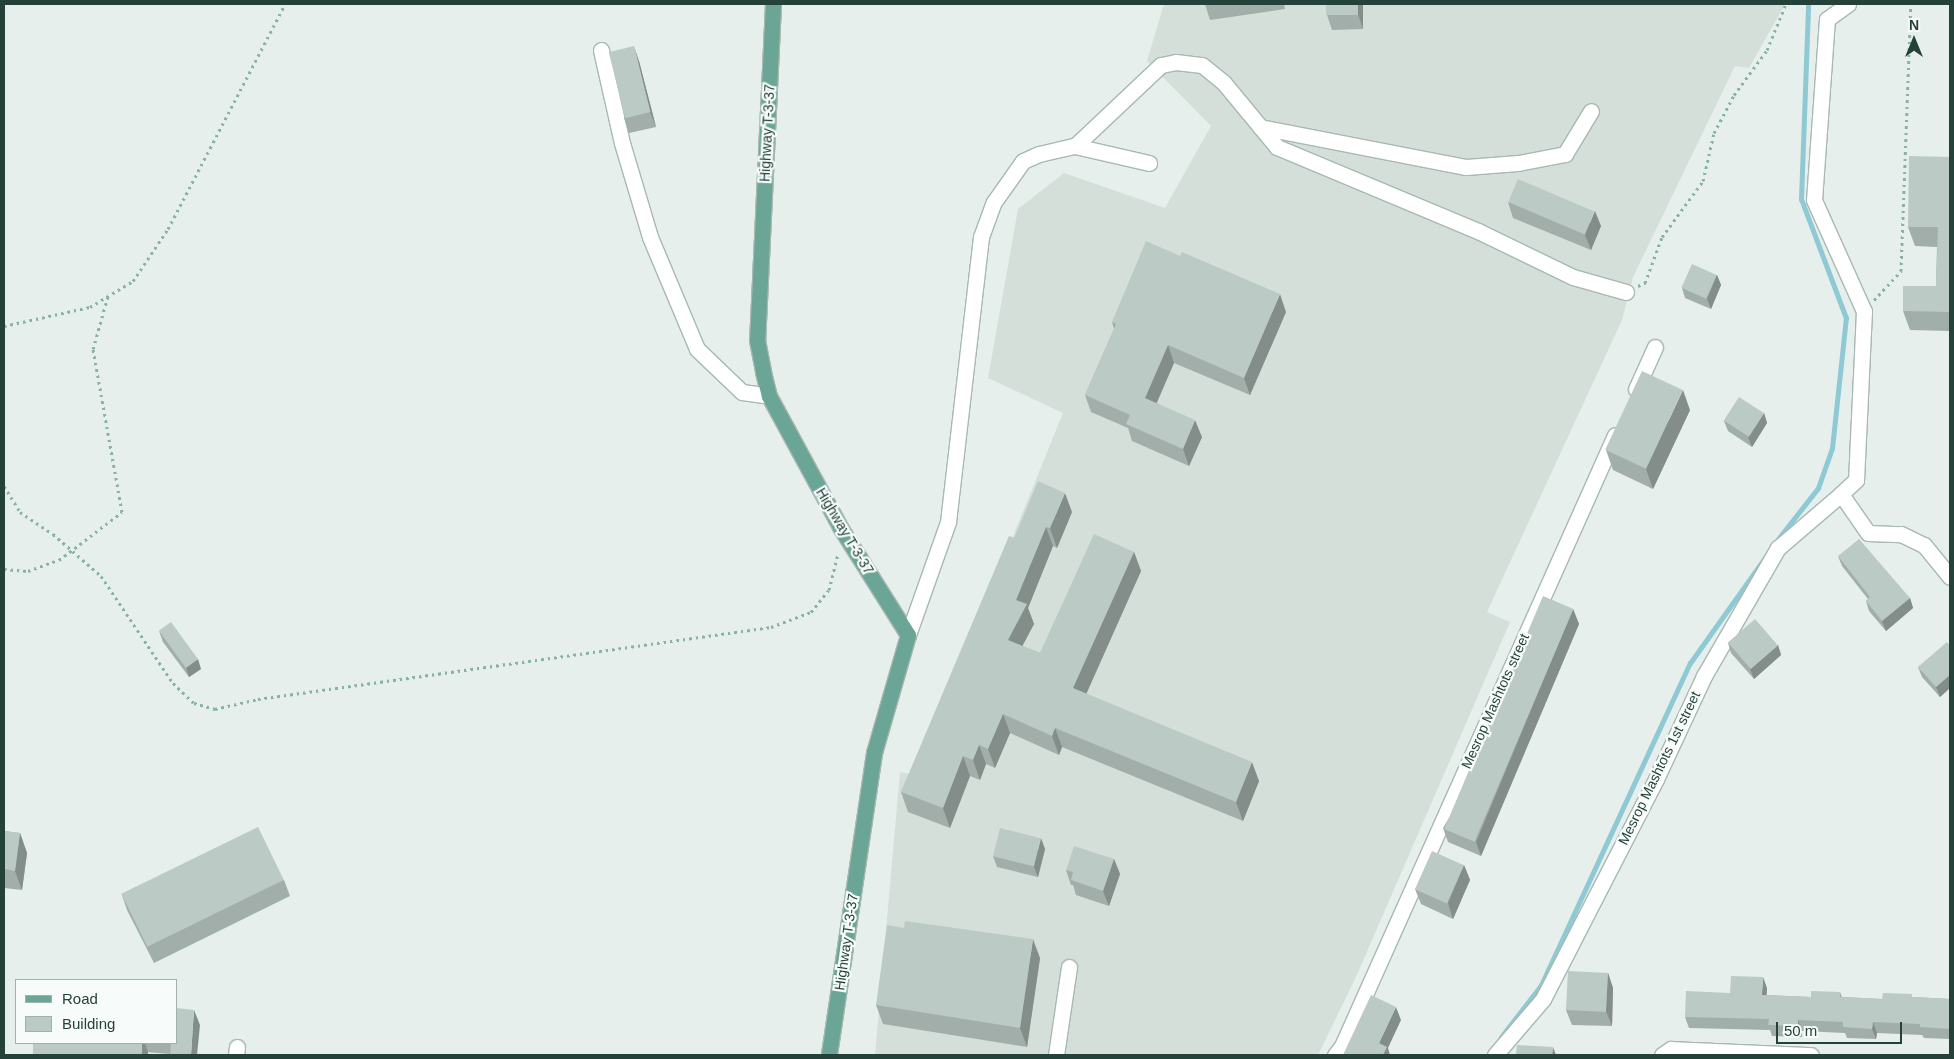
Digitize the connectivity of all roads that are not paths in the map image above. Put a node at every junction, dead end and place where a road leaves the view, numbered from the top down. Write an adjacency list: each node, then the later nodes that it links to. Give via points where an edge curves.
1 (773, 4): 10 (main road, Highway T-3-37, via 757,340)
2 (1848, 4): 13 (street, Mesrop Mashtots 1st street, via 1827,19 1814,200 1864,311 1856,480)
3 (601, 50): 10 (street, via 622,143 650,237 697,349 742,392)
4 (1590, 111): 5 (street, via 1565,154 1518,163 1466,166)
5 (1260, 127): 6 (street, via 1224,84 1202,65 1176,62 1161,65 1128,100); 8 (street, via 1277,147 1478,231 1573,277)
6 (1074, 146): 7 (street); 15 (street, via 1039,154 1023,162 994,202 981,237 948,522)
7 (1149, 163)
8 (1626, 292)
9 (1655, 347): 11 (street)
10 (769, 396): 15 (main road, Highway T-3-37, via 840,526)
11 (1630, 401)
12 (1622, 419): 19 (street, Mesrop Mashtots street, via 1342,1046)
13 (1841, 494): 14 (street, via 1868,533 1901,534 1924,545); 20 (street, Mesrop Mashtots 1st street, via 1778,548 1704,676 1656,779 1543,999)
14 (1950, 576)
15 (908, 634): 17 (main road, Highway T-3-37, via 874,753)
16 (1069, 967): 18 (street)
17 (829, 1055)
18 (1056, 1055)
19 (1334, 1055)
20 (1495, 1055)
21 (1662, 1055): 22 (street, via 1671,1049)
22 (1811, 1055)

